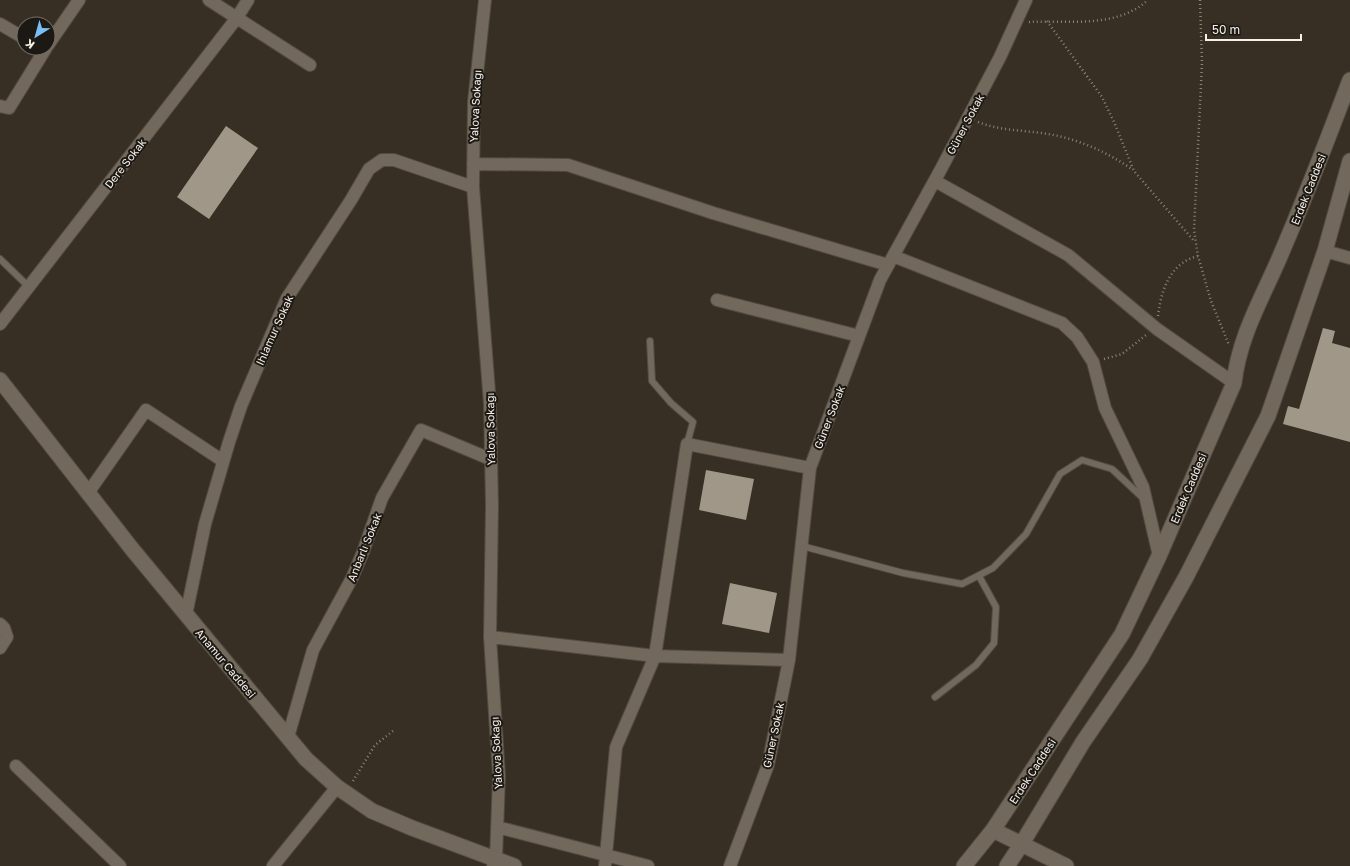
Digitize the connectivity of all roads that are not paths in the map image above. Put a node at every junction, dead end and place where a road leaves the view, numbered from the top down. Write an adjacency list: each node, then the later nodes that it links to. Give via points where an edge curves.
1 (79, 0): 8 (street)
2 (209, 0): 6 (street)
3 (248, 0): 6 (street, Dere Sokak)
4 (485, 0): 15 (street, Yalova Sokağı, via 474,102)
5 (1026, 0): 16 (street, Güner Sokak)
6 (236, 19): 11 (street); 22 (street, Dere Sokak)
7 (0, 24): 9 (street)
8 (56, 32)
9 (16, 33)
10 (39, 56): 13 (street, via 9,108)
11 (310, 65)
12 (1350, 80): 28 (street, Erdek Caddesi, via 1278,262 1255,309 1237,359)
13 (0, 106)
14 (1350, 161): 18 (street)
15 (473, 164): 17 (street, Yalova Sokağı); 21 (street, via 568,165 713,213)
16 (934, 181): 21 (street, Güner Sokak); 28 (street, via 1068,255 1156,328)
17 (473, 187): 30 (street, Yalova Sokağı, via 490,404); 31 (street, Ihlamur Sokak, via 394,160 382,160 372,164 352,200 287,298 241,406)
18 (1325, 251): 19 (street); 50 (street, via 1268,416 1230,492 1140,659 1083,742)
19 (1350, 258)
20 (0, 259): 22 (lane)
21 (891, 260): 25 (street, Güner Sokak, via 880,280); 34 (street, via 1062,323 1077,337 1091,359 1106,408 1138,473)
22 (29, 287): 24 (street, Dere Sokak)
23 (717, 300): 25 (street)
24 (0, 324)
25 (859, 336): 32 (street, Güner Sokak)
26 (650, 341): 29 (lane, via 652,381 671,403 693,422)
27 (0, 380): 33 (street, Anamur Caddesi)
28 (1234, 383): 36 (street, Erdek Caddesi)
29 (687, 444): 32 (street); 42 (street)
30 (490, 459): 40 (street, Yalova Sokağı); 45 (street, Anbarlı Sokak, via 421,430 382,498 364,552 313,650)
31 (223, 461): 33 (street, via 146,410); 38 (street, Ihlamur Sokak, via 205,524)
32 (810, 468): 35 (street, Güner Sokak)
33 (88, 493): 38 (street, Anamur Caddesi)
34 (1148, 503): 36 (street); 37 (lane, via 1112,470 1082,460 1060,474 1026,534 993,568)
35 (802, 546): 37 (lane, via 903,573 962,584); 43 (street, Güner Sokak)
36 (1159, 556): 49 (street, Erdek Caddesi, via 1122,634)
37 (979, 576): 44 (lane, via 996,607 994,644 976,665)
38 (186, 615): 45 (street, Anamur Caddesi)
39 (0, 624): 41 (street, via 7,637)
40 (490, 637): 42 (street); 48 (street, Yalova Sokağı, via 499,776)
41 (0, 648)
42 (655, 656): 43 (street); 51 (street, via 616,747)
43 (789, 660): 57 (street, Güner Sokak, via 768,765)
44 (935, 697)
45 (288, 737): 47 (street, Anamur Caddesi, via 306,759)
46 (16, 766): 53 (street)
47 (341, 790): 52 (street, Anamur Caddesi, via 372,811); 54 (street)
48 (497, 827): 51 (street); 52 (street, Yalova Sokağı)
49 (993, 830): 50 (street); 58 (street, Erdek Caddesi)
50 (1021, 845): 59 (street); 60 (street)
51 (606, 860): 56 (street)
52 (495, 862): 55 (street, Anamur Caddesi)
53 (120, 866)
54 (273, 866)
55 (514, 866)
56 (648, 866)
57 (730, 866)
58 (964, 866)
59 (1007, 866)
60 (1066, 866)

